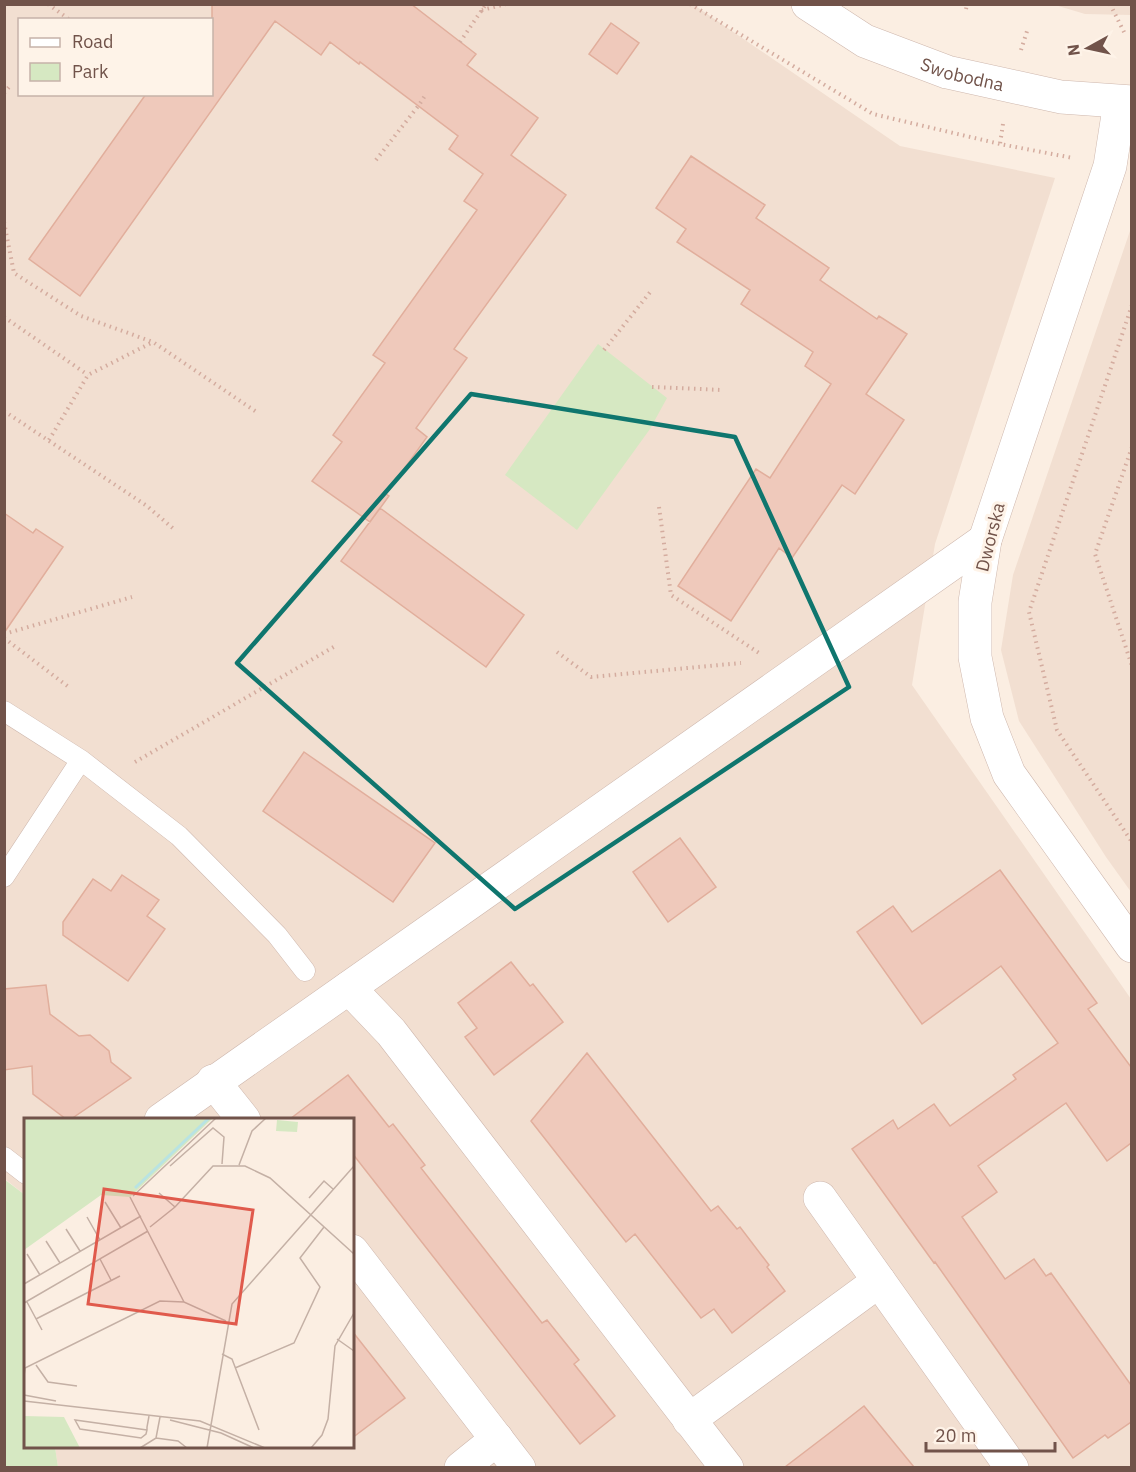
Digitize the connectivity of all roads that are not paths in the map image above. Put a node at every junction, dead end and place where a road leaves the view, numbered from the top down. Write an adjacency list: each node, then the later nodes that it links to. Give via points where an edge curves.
1 (808, 4): 2 (street, Swobodna, via 865,41 947,72 1061,97)
2 (1126, 102): 3 (street, Dworska, via 1110,166)
3 (985, 540): 7 (street, Dworska, via 975,602 975,657 987,718 1009,774); 9 (street)
4 (4, 711): 5 (lane)
5 (81, 760): 6 (lane); 8 (lane, via 179,836 277,935)
6 (4, 877)
7 (1131, 946)
8 (306, 971)
9 (349, 988): 10 (street); 18 (street, via 391,1032)
10 (213, 1081): 11 (street); 12 (street)
11 (162, 1118)
12 (243, 1118)
13 (4, 1157): 14 (lane)
14 (24, 1172)
15 (820, 1198): 17 (street)
16 (354, 1255): 19 (street)
17 (879, 1281): 18 (street); 23 (street)
18 (689, 1420): 22 (street)
19 (497, 1439): 20 (street); 21 (street)
20 (461, 1467)
21 (519, 1467)
22 (727, 1467)
23 (1012, 1467)

